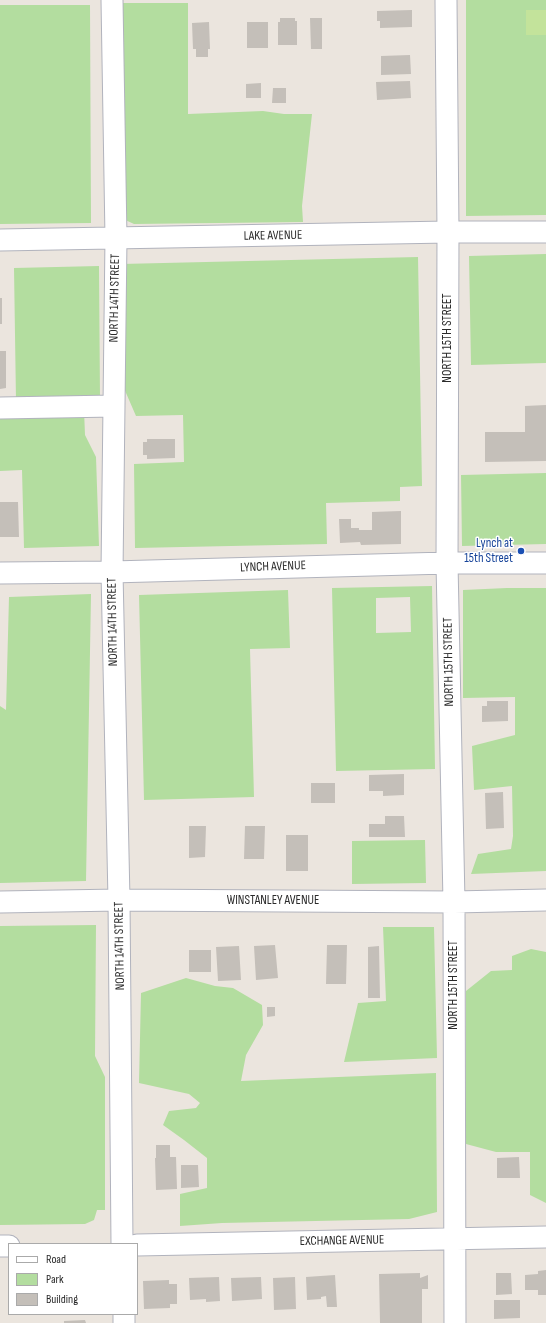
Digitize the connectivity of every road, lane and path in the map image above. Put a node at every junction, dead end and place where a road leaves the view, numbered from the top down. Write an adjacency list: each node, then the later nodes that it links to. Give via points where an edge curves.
1 (112, 0): 5 (street, NORTH 14TH STREET)
2 (446, 0): 3 (street, NORTH 15TH STREET)
3 (448, 232): 4 (street, LAKE AVENUE); 5 (street, LAKE AVENUE); 9 (street, NORTH 15TH STREET)
4 (546, 232)
5 (116, 238): 6 (street, LAKE AVENUE); 7 (street, NORTH 14TH STREET)
6 (0, 240)
7 (114, 406): 8 (street); 11 (street, NORTH 14TH STREET)
8 (0, 408)
9 (447, 563): 10 (street, LYNCH AVENUE); 11 (street, LYNCH AVENUE); 16 (street, NORTH 15TH STREET)
10 (546, 563)
11 (112, 572): 12 (street, LYNCH AVENUE); 13 (street, NORTH 14TH STREET)
12 (0, 573)
13 (119, 900): 15 (street, WINSTANLEY AVENUE); 16 (street, WINSTANLEY AVENUE); 19 (street, NORTH 14TH STREET)
14 (546, 900): 16 (street, WINSTANLEY AVENUE)
15 (0, 902)
16 (454, 902): 18 (street, NORTH 15TH STREET)
17 (546, 1237): 18 (street, EXCHANGE AVENUE)
18 (456, 1239): 20 (street, EXCHANGE AVENUE); 21 (street, NORTH 15TH STREET)
19 (122, 1243)
20 (138, 1245)
21 (455, 1323)

